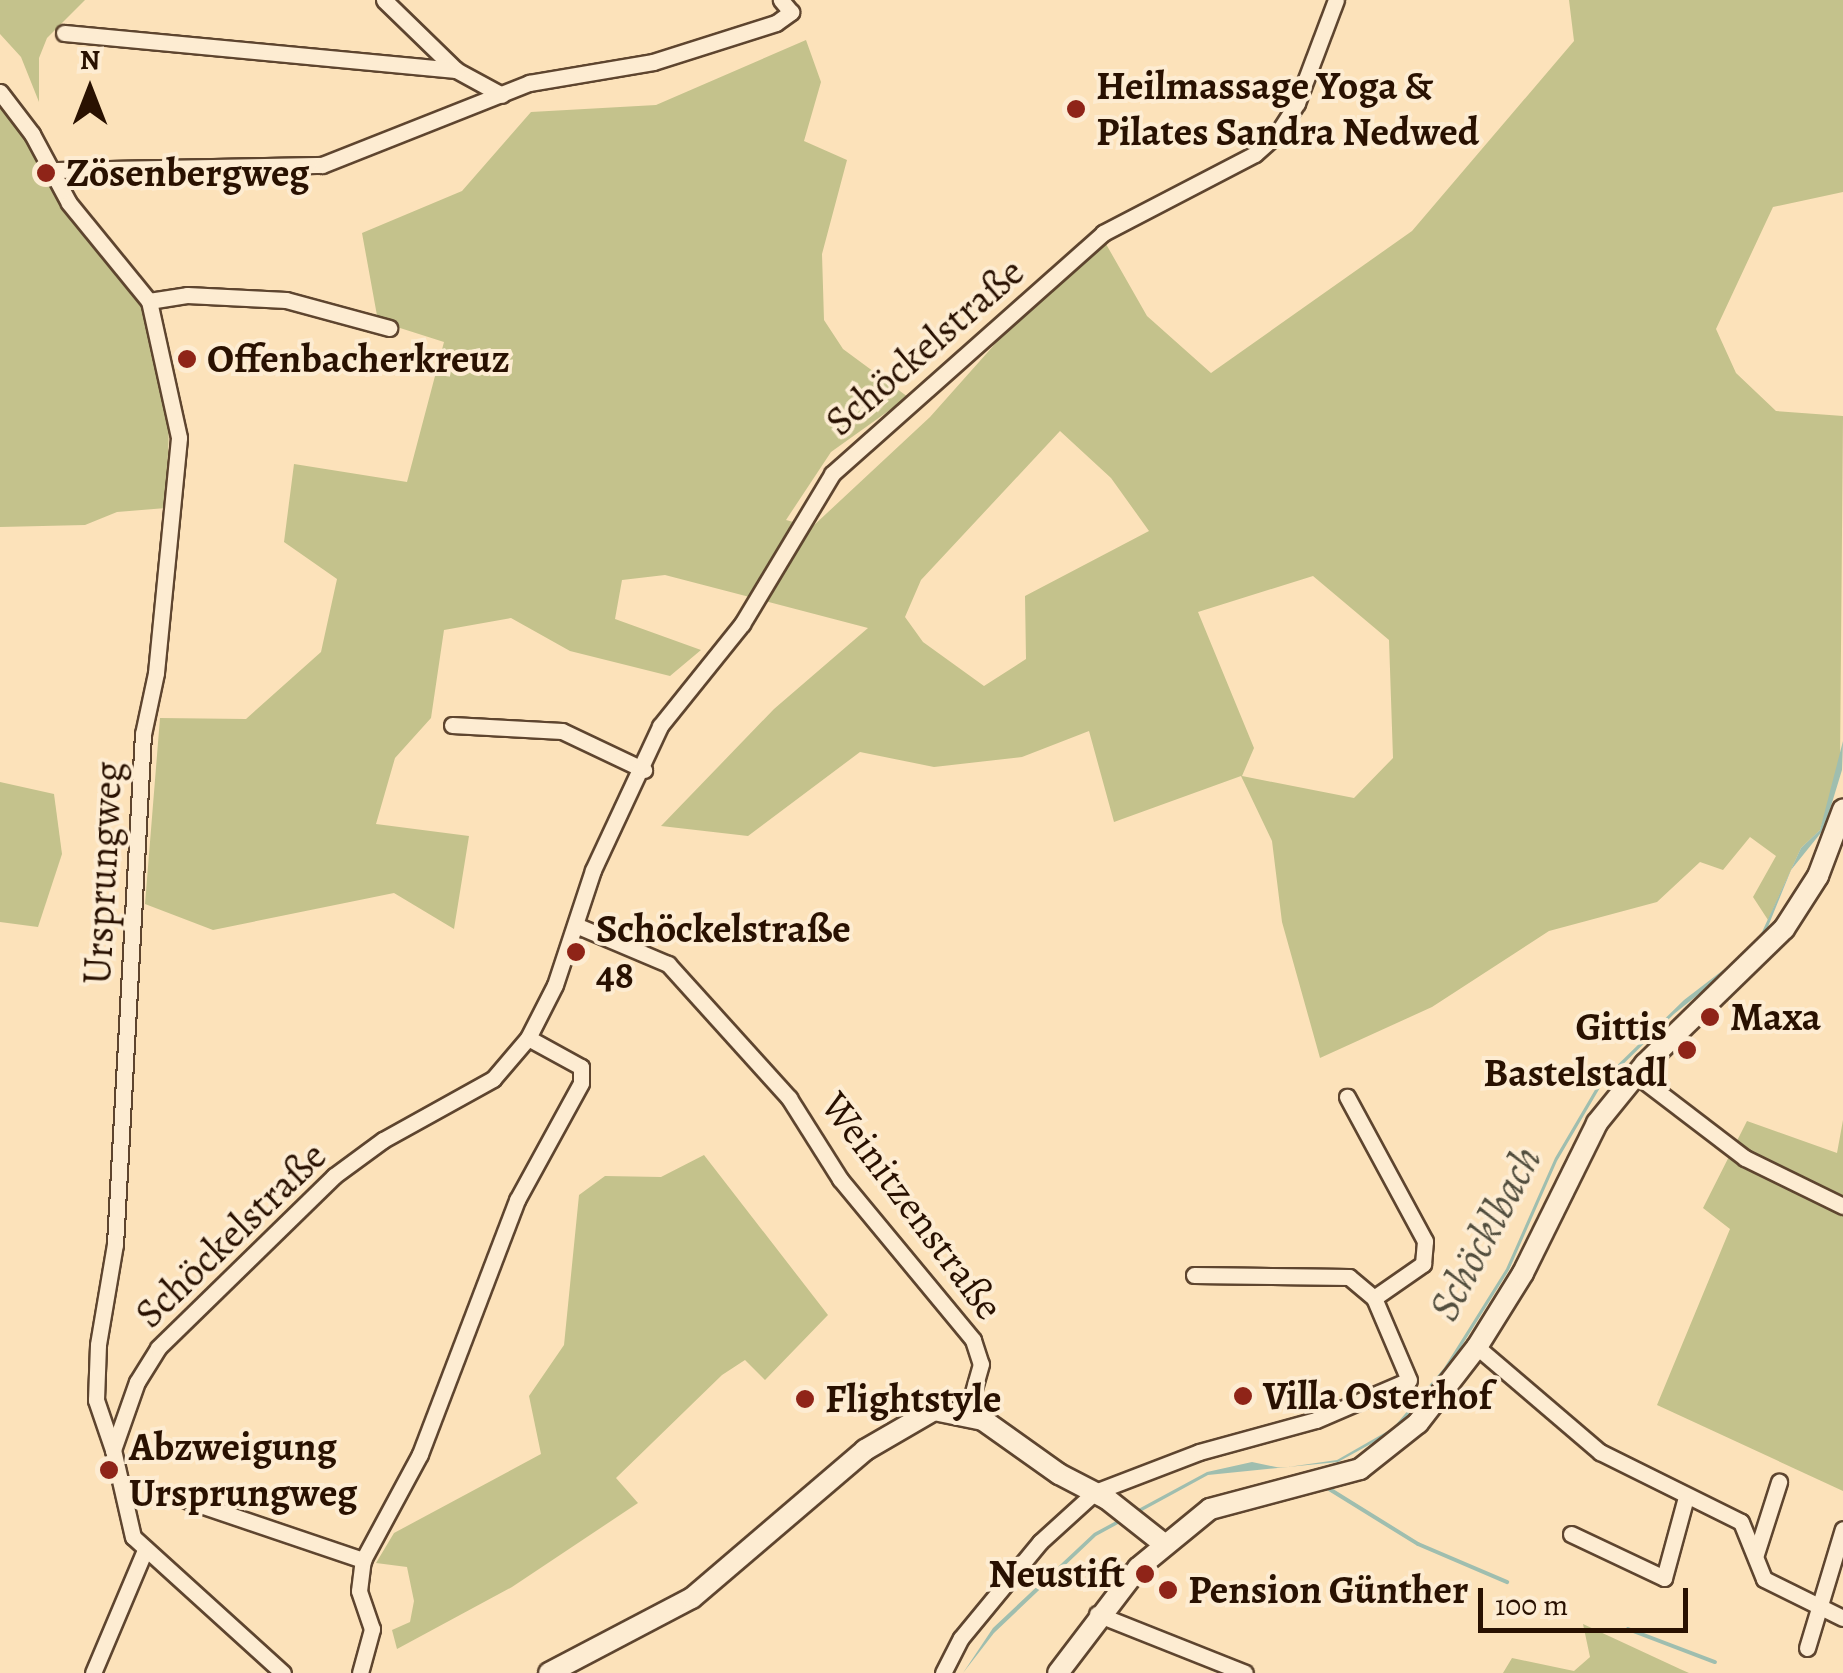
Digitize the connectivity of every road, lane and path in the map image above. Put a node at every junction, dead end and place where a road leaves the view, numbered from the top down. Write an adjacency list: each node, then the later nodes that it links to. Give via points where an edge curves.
1 (384, 0): 5 (street)
2 (781, 0): 7 (street, via 790,12 776,23 653,62 542,79)
3 (1336, 0): 12 (street, Schöckelstraße, via 1298,103 1256,154 1103,234 855,447 742,624 674,702)
4 (64, 32): 5 (street)
5 (456, 70): 7 (street)
6 (0, 92): 8 (street, Ursprungweg)
7 (502, 95): 8 (street, via 322,165)
8 (51, 170): 9 (street, Ursprungweg, via 88,230)
9 (149, 301): 10 (street, via 286,300); 23 (street, Ursprungweg, via 179,438 144,734 115,1244 98,1346 96,1400)
10 (388, 328)
11 (452, 725): 12 (street, via 562,732)
12 (644, 770): 14 (street, Schöckelstraße, via 593,870)
13 (1843, 810): 16 (main road, via 1818,876 1784,929)
14 (578, 926): 15 (street, Schöckelstraße); 22 (street, Weinitzenstraße, via 668,964 789,1098 840,1179 973,1340 981,1364)
15 (528, 1038): 23 (street, Schöckelstraße, via 492,1079 382,1140 334,1176 182,1321 137,1382); 33 (street, via 582,1066 582,1083 517,1200 420,1454)
16 (1635, 1074): 18 (street, via 1745,1158); 21 (main road, via 1583,1148 1523,1273)
17 (1347, 1097): 20 (street, via 1425,1241 1423,1264)
18 (1843, 1206)
19 (1194, 1275): 20 (street, via 1349,1277)
20 (1374, 1298): 25 (street, via 1408,1380 1316,1420 1199,1452)
21 (1477, 1347): 27 (street, via 1600,1452); 30 (main road, via 1418,1423 1377,1460 1225,1502)
22 (968, 1413): 25 (main road); 41 (main road, via 943,1409 902,1424 692,1598)
23 (114, 1450): 31 (street, via 133,1537)
24 (1778, 1482): 32 (street)
25 (1094, 1492): 30 (main road); 42 (street, via 1040,1542 961,1638)
26 (174, 1496): 33 (street)
27 (1686, 1497): 29 (street, via 1664,1578); 32 (street, via 1741,1522)
28 (1843, 1530): 34 (street)
29 (1570, 1534)
30 (1164, 1544): 35 (main road)
31 (145, 1550): 38 (street); 39 (street)
32 (1756, 1554): 34 (street, via 1764,1579)
33 (363, 1560): 40 (street, via 359,1591 372,1629)
34 (1821, 1606): 36 (street); 37 (street)
35 (1097, 1614): 43 (main road); 44 (street)
36 (1843, 1618)
37 (1807, 1648)
38 (94, 1673)
39 (283, 1673)
40 (360, 1673)
41 (549, 1673)
42 (943, 1673)
43 (1058, 1673)
44 (1245, 1673)

